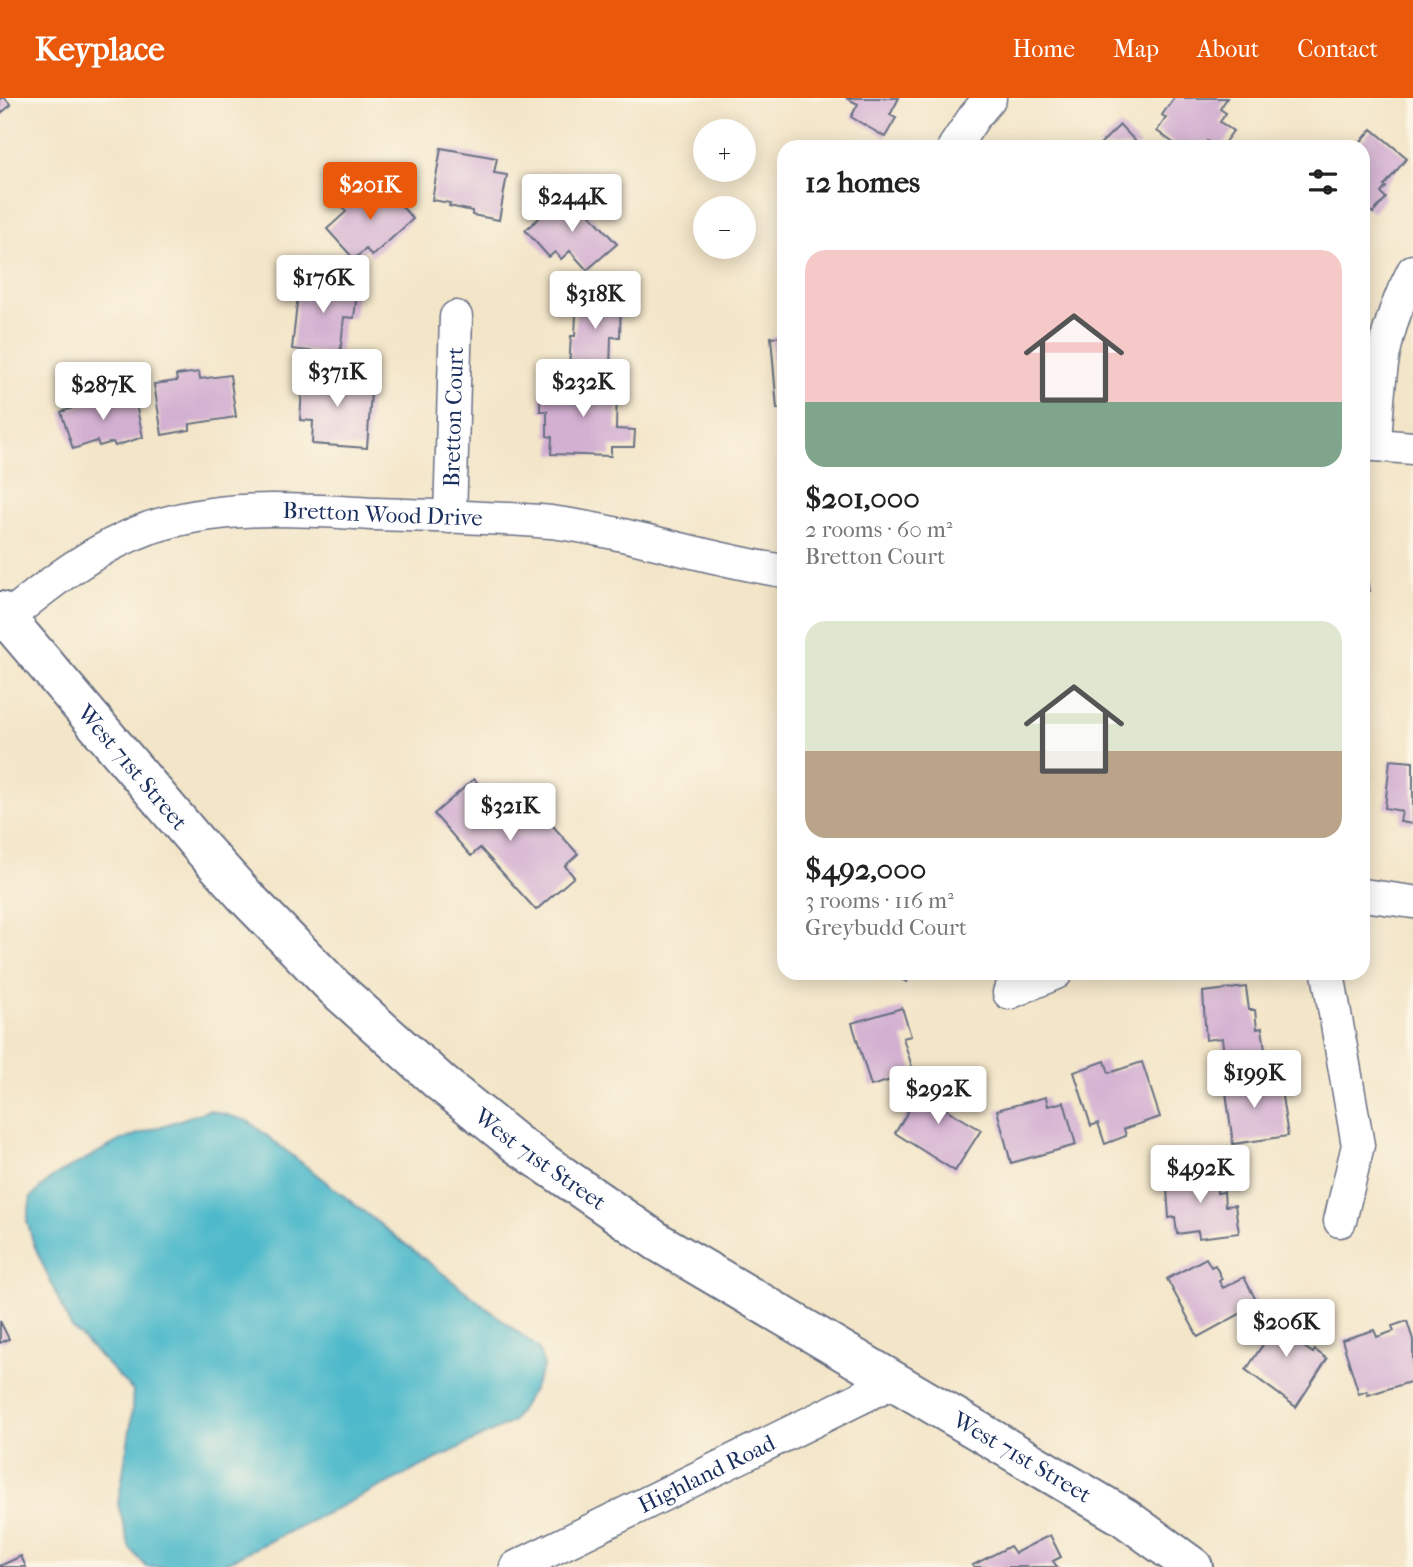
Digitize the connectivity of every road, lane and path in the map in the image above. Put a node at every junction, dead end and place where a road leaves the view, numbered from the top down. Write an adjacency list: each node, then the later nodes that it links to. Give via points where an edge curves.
1 (990, 98): 2 (street)
2 (959, 140)
3 (1413, 271): 5 (street, via 1390,322)
4 (456, 317): 8 (street, Bretton Court)
5 (1370, 437)
6 (1370, 444): 7 (street)
7 (1413, 448)
8 (450, 517): 9 (street, Bretton Wood Drive, via 570,525); 10 (street, Bretton Wood Drive, via 261,509 191,516 149,528 84,559)
9 (777, 570)
10 (3, 615): 17 (main road, West 71st Street, via 246,897 335,988 432,1076 518,1145 658,1242)
11 (1370, 896): 12 (street)
12 (1413, 902)
13 (1040, 980): 15 (street)
14 (1329, 980): 16 (street, via 1358,1145)
15 (1009, 993)
16 (1340, 1221)
17 (895, 1381): 18 (street, Highland Road); 19 (main road, West 71st Street, via 1124,1517)
18 (516, 1567)
19 (1194, 1567)

